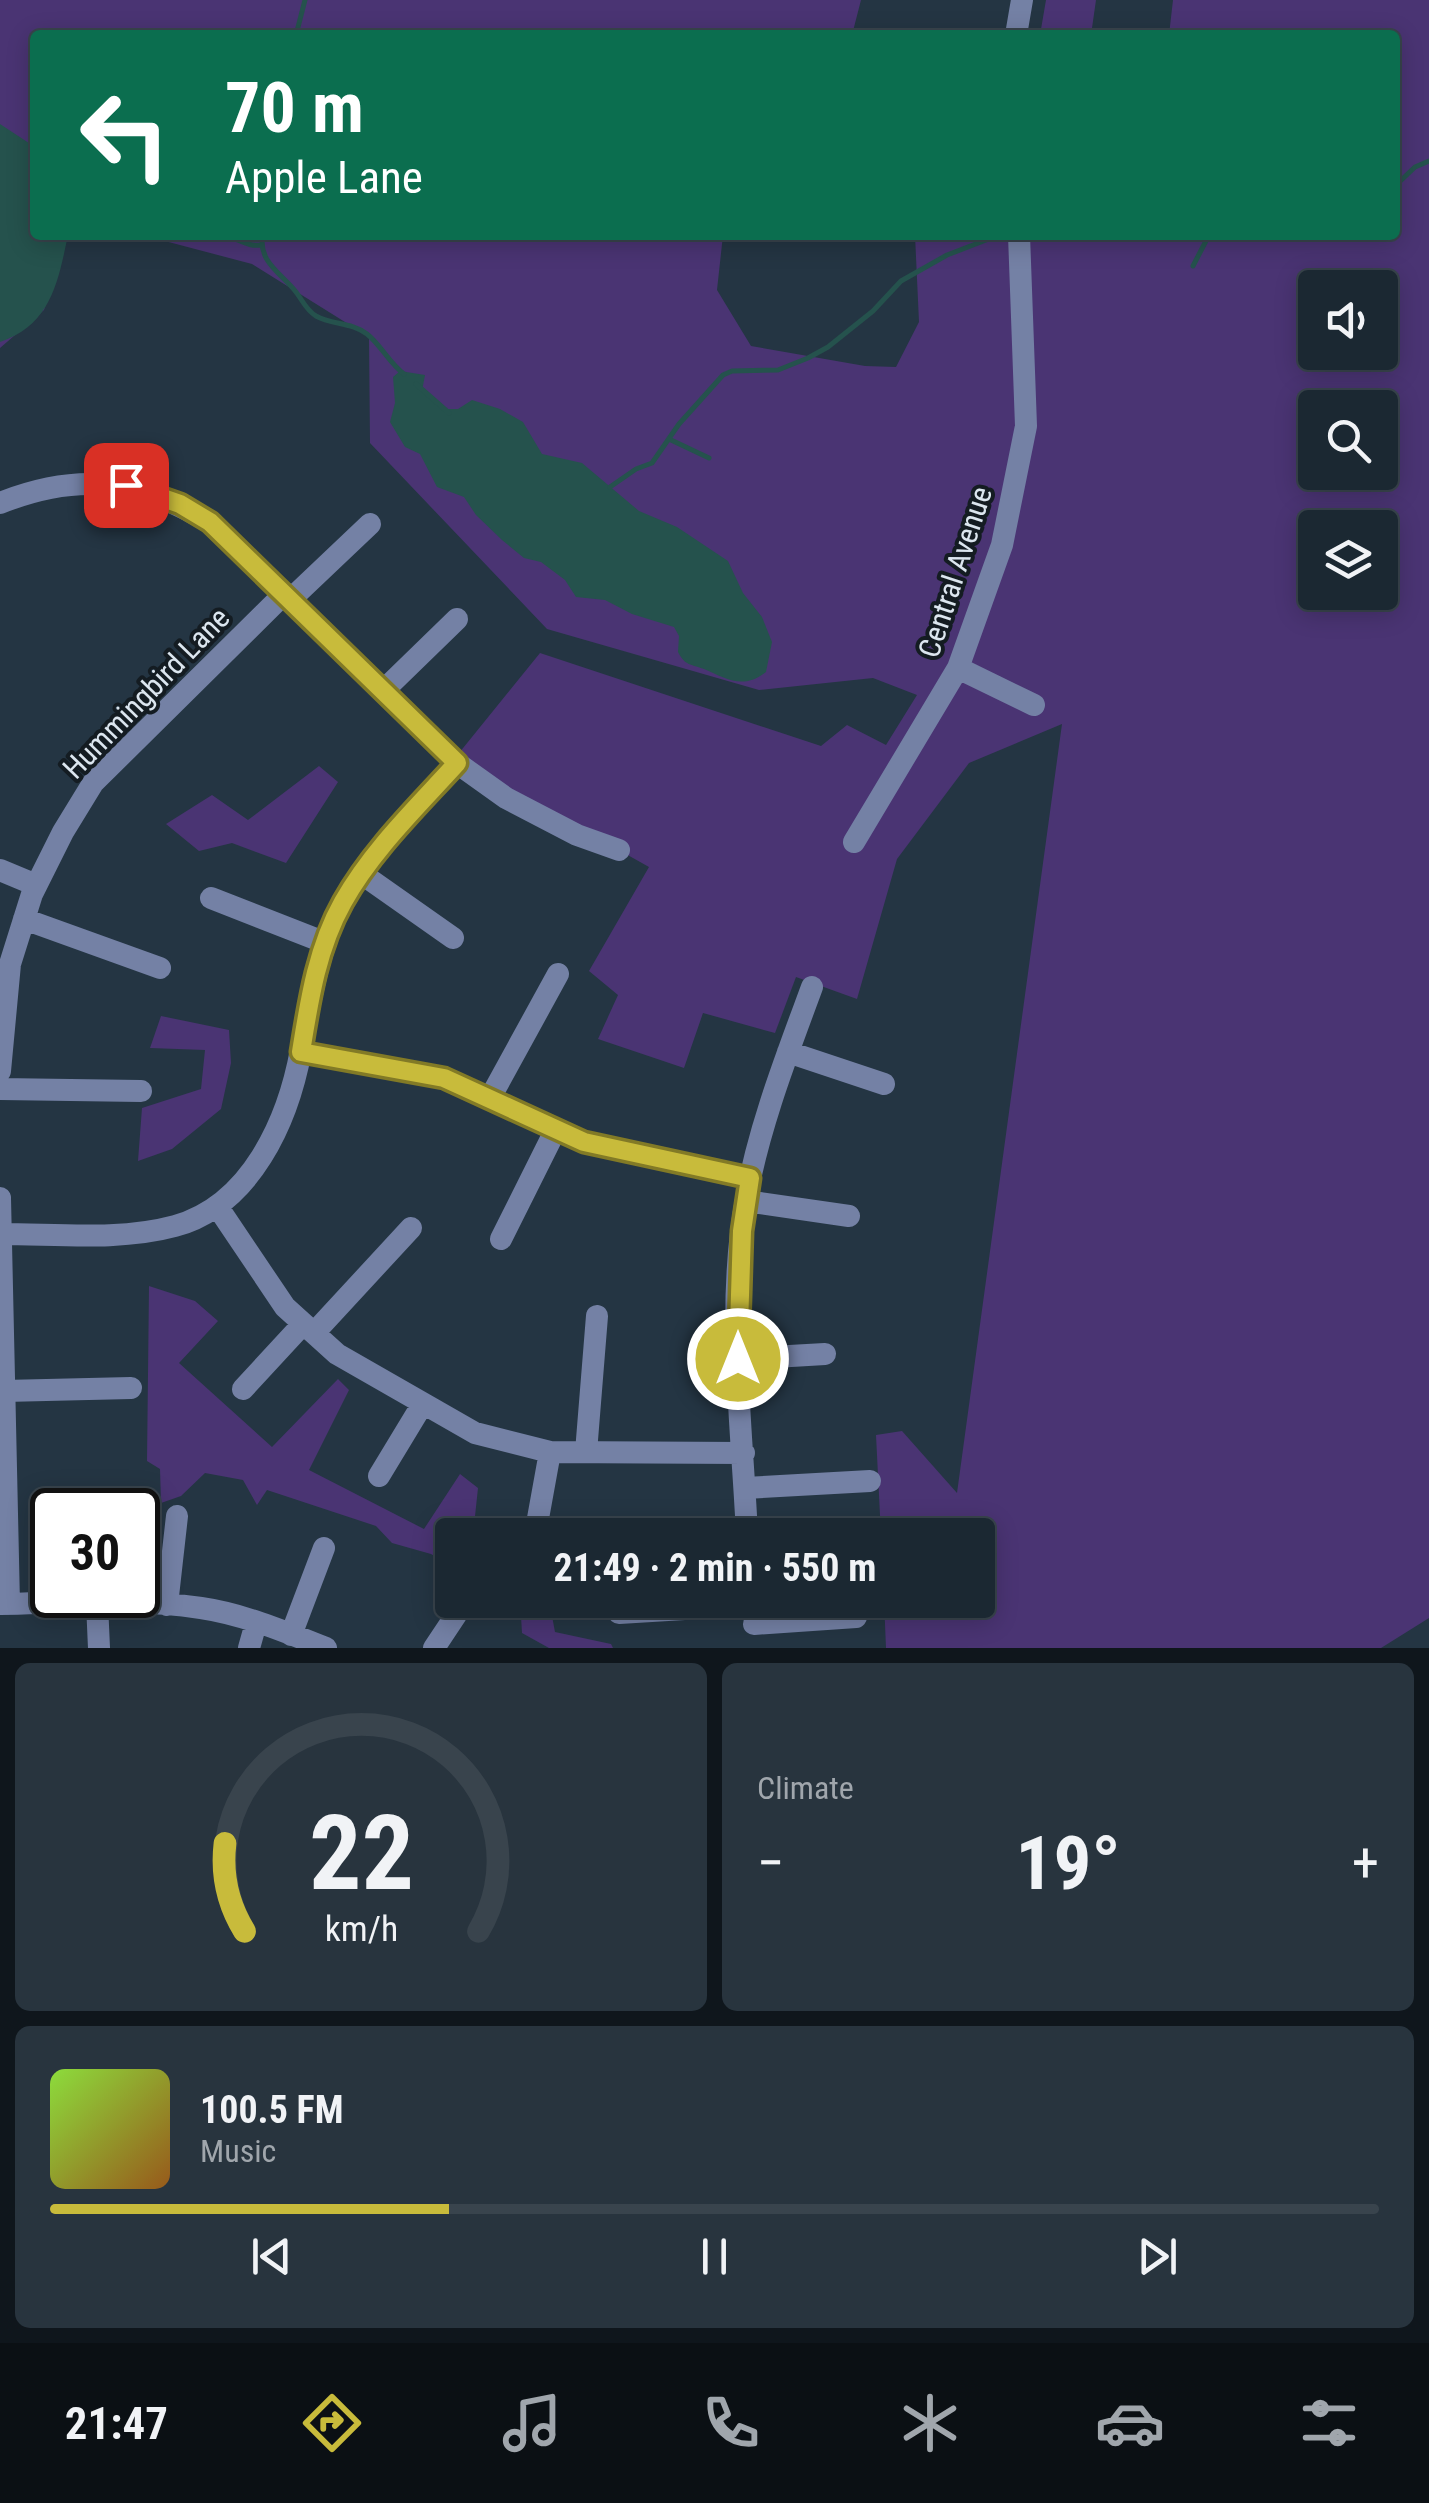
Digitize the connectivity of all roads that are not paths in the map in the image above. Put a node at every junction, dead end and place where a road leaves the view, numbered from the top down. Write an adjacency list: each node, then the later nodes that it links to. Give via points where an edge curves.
1 (1022, 0): 2 (street)
2 (1017, 30)
3 (1019, 240): 8 (street, Central Avenue, via 1026,426 1002,544)
4 (0, 503): 6 (street, via 32,490 126,485 210,522)
5 (370, 524): 6 (street, Hummingbird Lane)
6 (288, 596): 9 (street); 16 (street, Hummingbird Lane, via 93,783)
7 (457, 619): 9 (street)
8 (958, 668): 10 (street); 12 (street, Central Avenue)
9 (384, 690): 11 (street)
10 (1034, 705)
11 (457, 763): 13 (street, via 506,798); 15 (street)
12 (854, 842)
13 (619, 850)
14 (0, 870): 16 (street)
15 (362, 874): 19 (street); 20 (street)
16 (36, 884): 18 (street, Hummingbird Lane)
17 (211, 898): 20 (street)
18 (24, 919): 21 (street); 24 (street, Hummingbird Lane)
19 (454, 938)
20 (326, 943): 25 (street)
21 (160, 968)
22 (558, 974): 31 (street)
23 (812, 986): 26 (street)
24 (3, 1009): 27 (street, Hummingbird Lane)
25 (301, 1052): 31 (street, via 444,1078); 35 (street, via 276,1134)
26 (788, 1052): 28 (street); 33 (street)
27 (0, 1070)
28 (884, 1084)
29 (0, 1089): 30 (street)
30 (141, 1091)
31 (490, 1098): 32 (street)
32 (556, 1128): 33 (street); 39 (street)
33 (748, 1190): 36 (street); 44 (street)
34 (0, 1198): 38 (street)
35 (218, 1206): 38 (street, via 178,1226 130,1234); 41 (street, via 285,1307)
36 (849, 1216)
37 (411, 1228): 41 (street)
38 (1, 1234): 42 (street)
39 (502, 1239)
40 (597, 1316): 50 (street)
41 (308, 1329): 47 (street); 48 (street, via 336,1354)
42 (2, 1337): 46 (street)
43 (825, 1354): 44 (street)
44 (738, 1359): 51 (street)
45 (131, 1388): 46 (street)
46 (4, 1390): 59 (street)
47 (243, 1390)
48 (422, 1405): 49 (street, via 475,1433); 52 (street)
49 (550, 1452): 50 (street); 56 (street)
50 (586, 1452): 51 (street)
51 (744, 1453): 54 (street)
52 (380, 1476)
53 (870, 1481): 54 (street)
54 (745, 1488): 57 (street)
55 (177, 1516): 62 (street)
56 (538, 1518)
57 (746, 1518)
58 (324, 1548): 67 (street)
59 (4, 1604): 60 (street)
60 (30, 1604)
61 (160, 1605): 62 (street)
62 (166, 1605): 66 (street)
63 (98, 1618): 68 (street)
64 (454, 1618): 71 (street)
65 (753, 1618): 72 (street)
66 (256, 1623): 67 (street); 69 (street)
67 (291, 1635): 70 (street)
68 (99, 1648)
69 (248, 1648)
70 (326, 1648)
71 (434, 1648)
72 (756, 1648)

